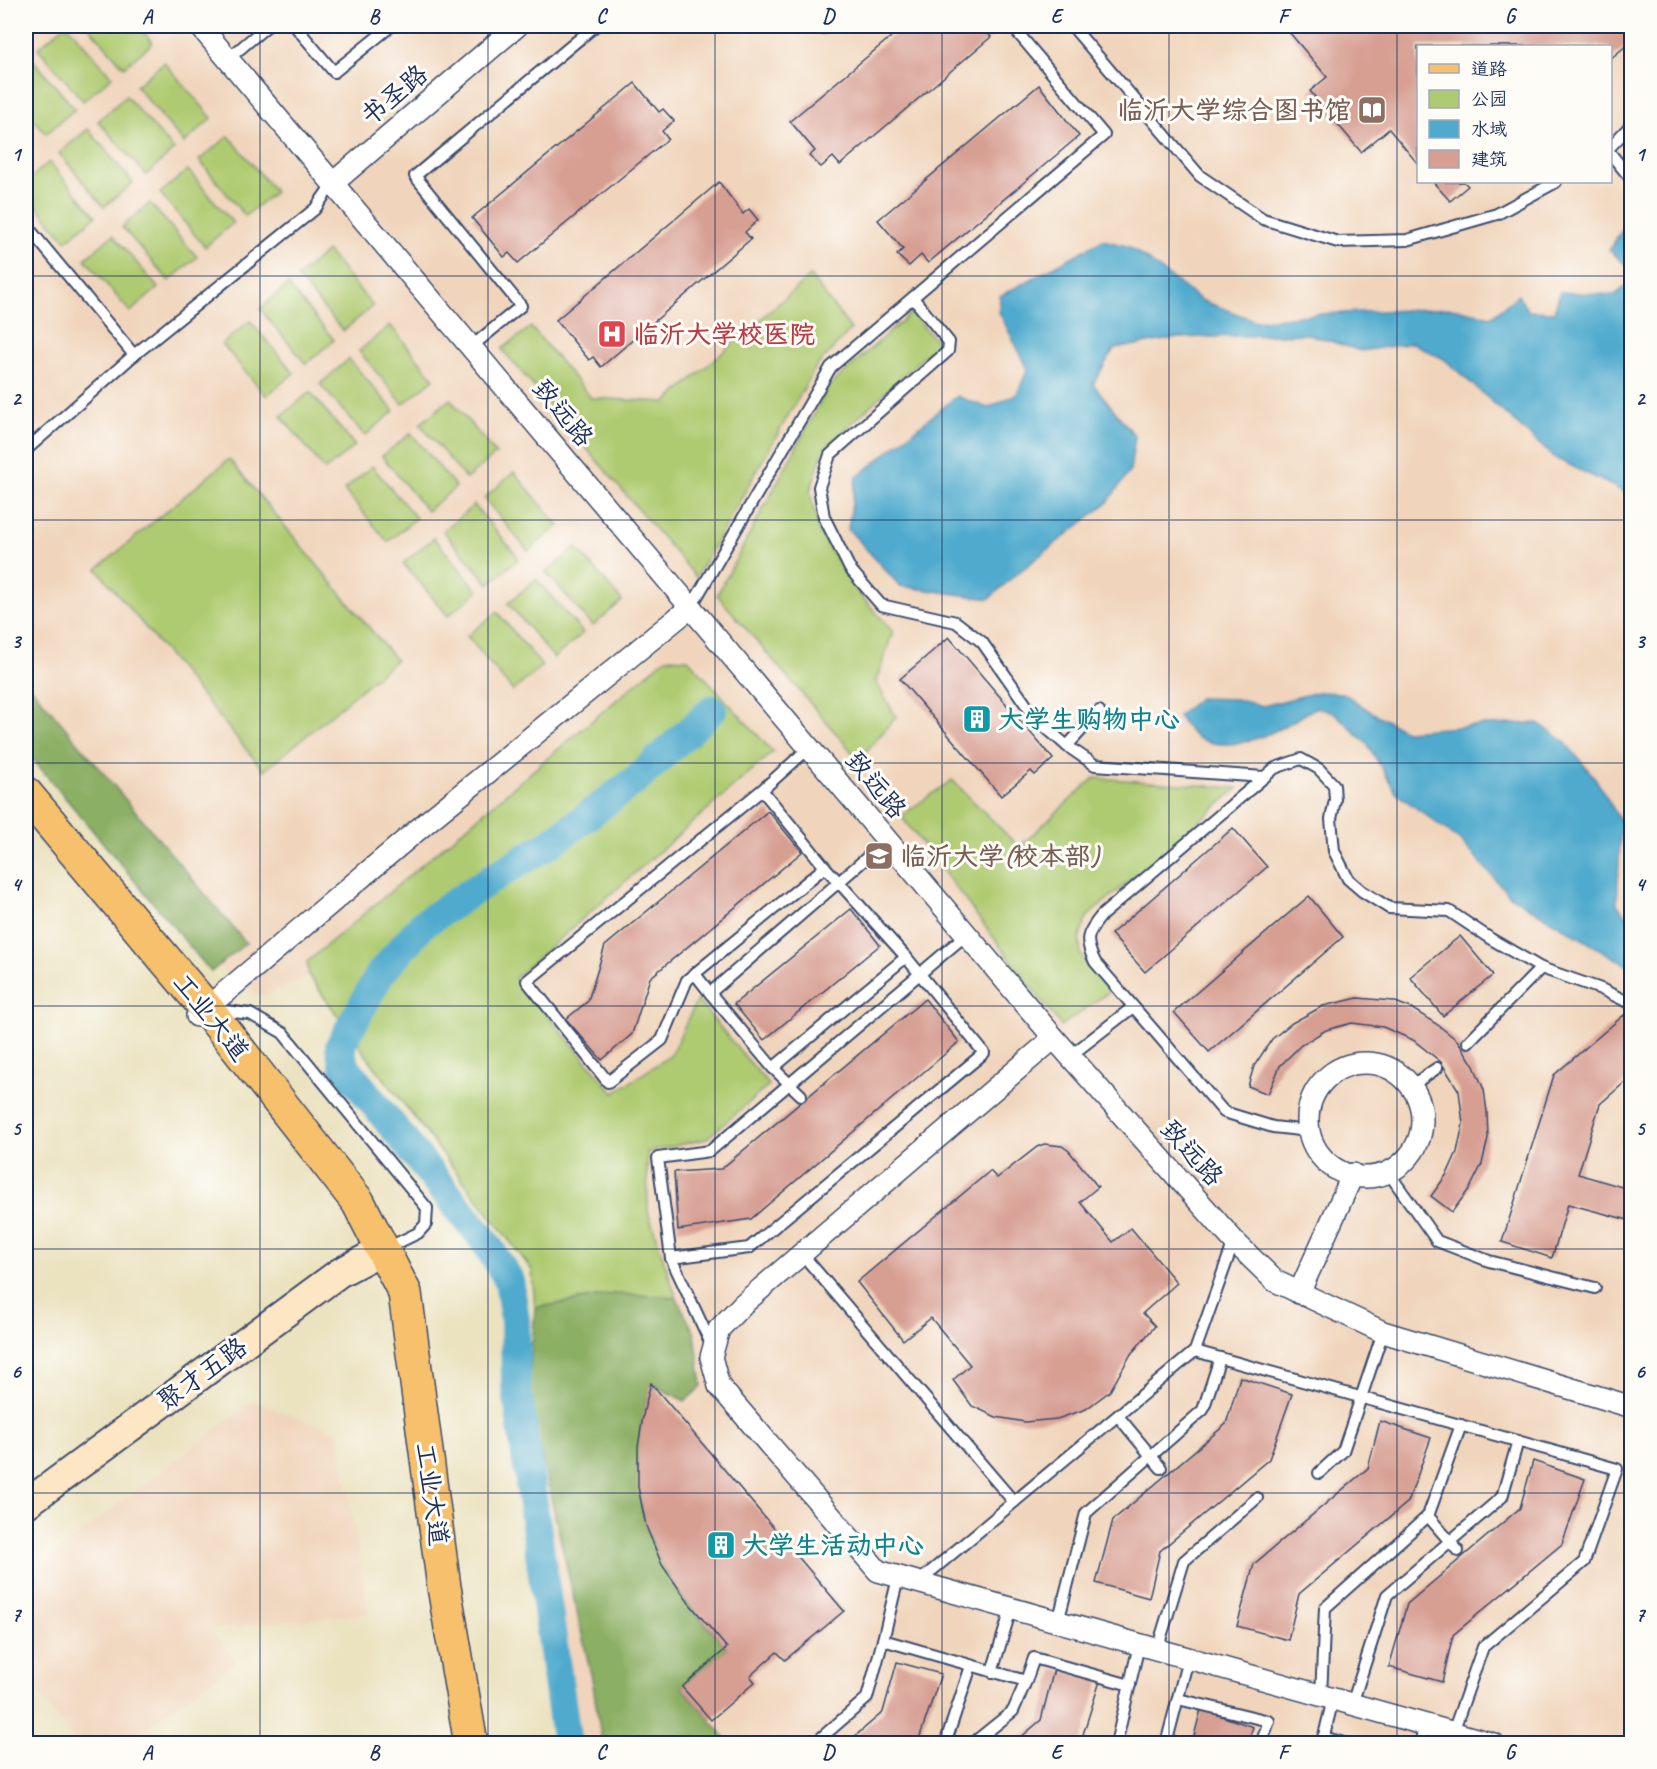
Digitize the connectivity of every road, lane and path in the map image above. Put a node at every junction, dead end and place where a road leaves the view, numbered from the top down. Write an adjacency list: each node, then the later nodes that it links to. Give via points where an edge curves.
1 (200, 26): 9 (street, 致远路)
2 (267, 26): 9 (lane)
3 (295, 26): 4 (lane, via 334,72)
4 (391, 26)
5 (517, 26): 14 (street, 书圣路)
6 (595, 26): 18 (lane, via 415,176 521,306)
7 (1012, 26): 17 (lane, via 1104,135)
8 (1072, 26): 15 (lane, via 1200,176 1263,219 1338,242 1407,240 1497,214)
9 (228, 59): 14 (street, 致远路)
10 (1632, 124): 11 (lane)
11 (1612, 146)
12 (1612, 154): 13 (lane)
13 (1632, 180)
14 (333, 183): 18 (street, 致远路); 19 (lane, via 315,209)
15 (1554, 183)
16 (26, 225): 19 (lane)
17 (913, 298): 21 (lane, via 831,367); 23 (lane, via 949,342 948,351 830,455 819,487 824,517 850,569 880,605 956,622 982,642 1036,719)
18 (471, 347): 21 (street, 致远路)
19 (134, 355): 20 (lane)
20 (26, 450)
21 (691, 607): 24 (street, 致远路); 40 (street, via 426,822)
22 (1099, 711): 23 (lane)
23 (1067, 747): 25 (lane, via 1095,765)
24 (809, 748): 26 (lane); 29 (street, 致远路)
25 (1264, 777): 34 (lane, via 1275,768 1301,759 1319,769 1334,785 1334,851 1348,879 1362,891 1389,908 1449,911); 39 (lane, via 1089,930 1087,947 1095,962)
26 (762, 790): 30 (lane); 35 (lane, via 527,981 608,1082 662,1040 687,980)
27 (26, 794): 40 (main road, 工业大道)
28 (26, 818): 40 (main road, 工业大道)
29 (887, 840): 31 (lane); 32 (street, 致远路)
30 (825, 867): 31 (lane); 35 (lane)
31 (840, 881): 33 (lane); 37 (lane)
32 (966, 934): 36 (lane); 41 (street, 致远路)
33 (906, 957): 36 (lane); 44 (lane)
34 (1541, 968): 38 (lane); 42 (lane)
35 (695, 974): 37 (lane)
36 (920, 975): 46 (lane); 55 (lane, via 984,1053 749,1248)
37 (710, 993): 44 (lane)
38 (1632, 1004)
39 (1133, 1007): 43 (lane); 49 (lane, via 1224,1112 1272,1127)
40 (200, 1013): 53 (main road, 工业大道, via 346,1212); 53 (lane, via 250,1014 283,1033 427,1208 426,1224 418,1233)
41 (1054, 1038): 43 (street, 致远路); 54 (street)
42 (1468, 1042)
43 (1070, 1056): 52 (street, 致远路)
44 (773, 1068): 46 (lane)
45 (1437, 1068): 47 (lane)
46 (790, 1085): 48 (lane); 55 (lane, via 710,1151 658,1158)
47 (1411, 1086): 49 (street, via 1394,1070 1379,1064 1341,1068 1315,1093 1308,1114); 50 (street, via 1421,1109 1422,1127 1417,1145)
48 (801, 1095)
49 (1309, 1131): 51 (street, via 1315,1148 1327,1163)
50 (1388, 1172): 51 (street, via 1362,1177); 56 (lane, via 1437,1241 1489,1261)
51 (1353, 1174): 57 (street)
52 (1234, 1241): 57 (street, 致远路, via 1275,1281); 60 (lane)
53 (382, 1250): 72 (street, 聚才五路, via 339,1273); 91 (main road, 工业大道); 92 (main road, 工业大道, via 405,1293 444,1587)
54 (802, 1254): 59 (street, via 719,1329); 71 (lane)
55 (671, 1258): 59 (lane)
56 (1595, 1288)
57 (1299, 1293): 58 (street, 致远路)
58 (1383, 1332): 62 (lane); 63 (street, 致远路)
59 (713, 1349): 76 (street, via 711,1357 719,1386 878,1571)
60 (1195, 1351): 61 (lane); 64 (lane)
61 (1220, 1358): 62 (lane); 67 (lane, via 1203,1410)
62 (1362, 1398): 65 (lane); 69 (lane, via 1343,1451)
63 (1632, 1407)
64 (1118, 1416): 67 (lane); 71 (lane)
65 (1461, 1425): 66 (lane); 73 (lane)
66 (1518, 1442): 74 (lane, via 1502,1497); 88 (lane, via 1617,1469 1584,1562 1483,1647)
67 (1152, 1455): 68 (lane); 78 (lane, via 1086,1513)
68 (1161, 1468)
69 (1319, 1473)
70 (1257, 1498): 80 (lane, via 1184,1561)
71 (1014, 1502): 76 (lane)
72 (26, 1504)
73 (1428, 1516): 74 (lane); 87 (lane, via 1325,1608)
74 (1450, 1541): 75 (lane); 87 (lane, via 1387,1596)
75 (1458, 1551)
76 (907, 1580): 77 (street); 79 (lane)
77 (1011, 1609): 78 (street); 83 (lane)
78 (1058, 1622): 80 (street)
79 (883, 1640): 82 (lane); 93 (lane, via 867,1698)
80 (1148, 1648): 81 (street); 85 (lane)
81 (1188, 1659): 86 (lane); 87 (street)
82 (971, 1666): 83 (lane); 94 (lane)
83 (992, 1672): 84 (lane)
84 (1026, 1681): 85 (lane, via 1034,1658); 95 (lane, via 1013,1711)
85 (1130, 1685): 96 (lane)
86 (1178, 1699): 97 (lane); 98 (lane, via 1269,1721)
87 (1335, 1700): 89 (street); 90 (lane)
88 (1453, 1732): 89 (street); 100 (street)
89 (1422, 1734)
90 (1322, 1740): 99 (lane)
91 (451, 1743)
92 (471, 1743)
93 (814, 1743)
94 (945, 1743)
95 (972, 1743)
96 (1116, 1743)
97 (1166, 1743)
98 (1261, 1743)
99 (1347, 1743)
100 (1494, 1743)

